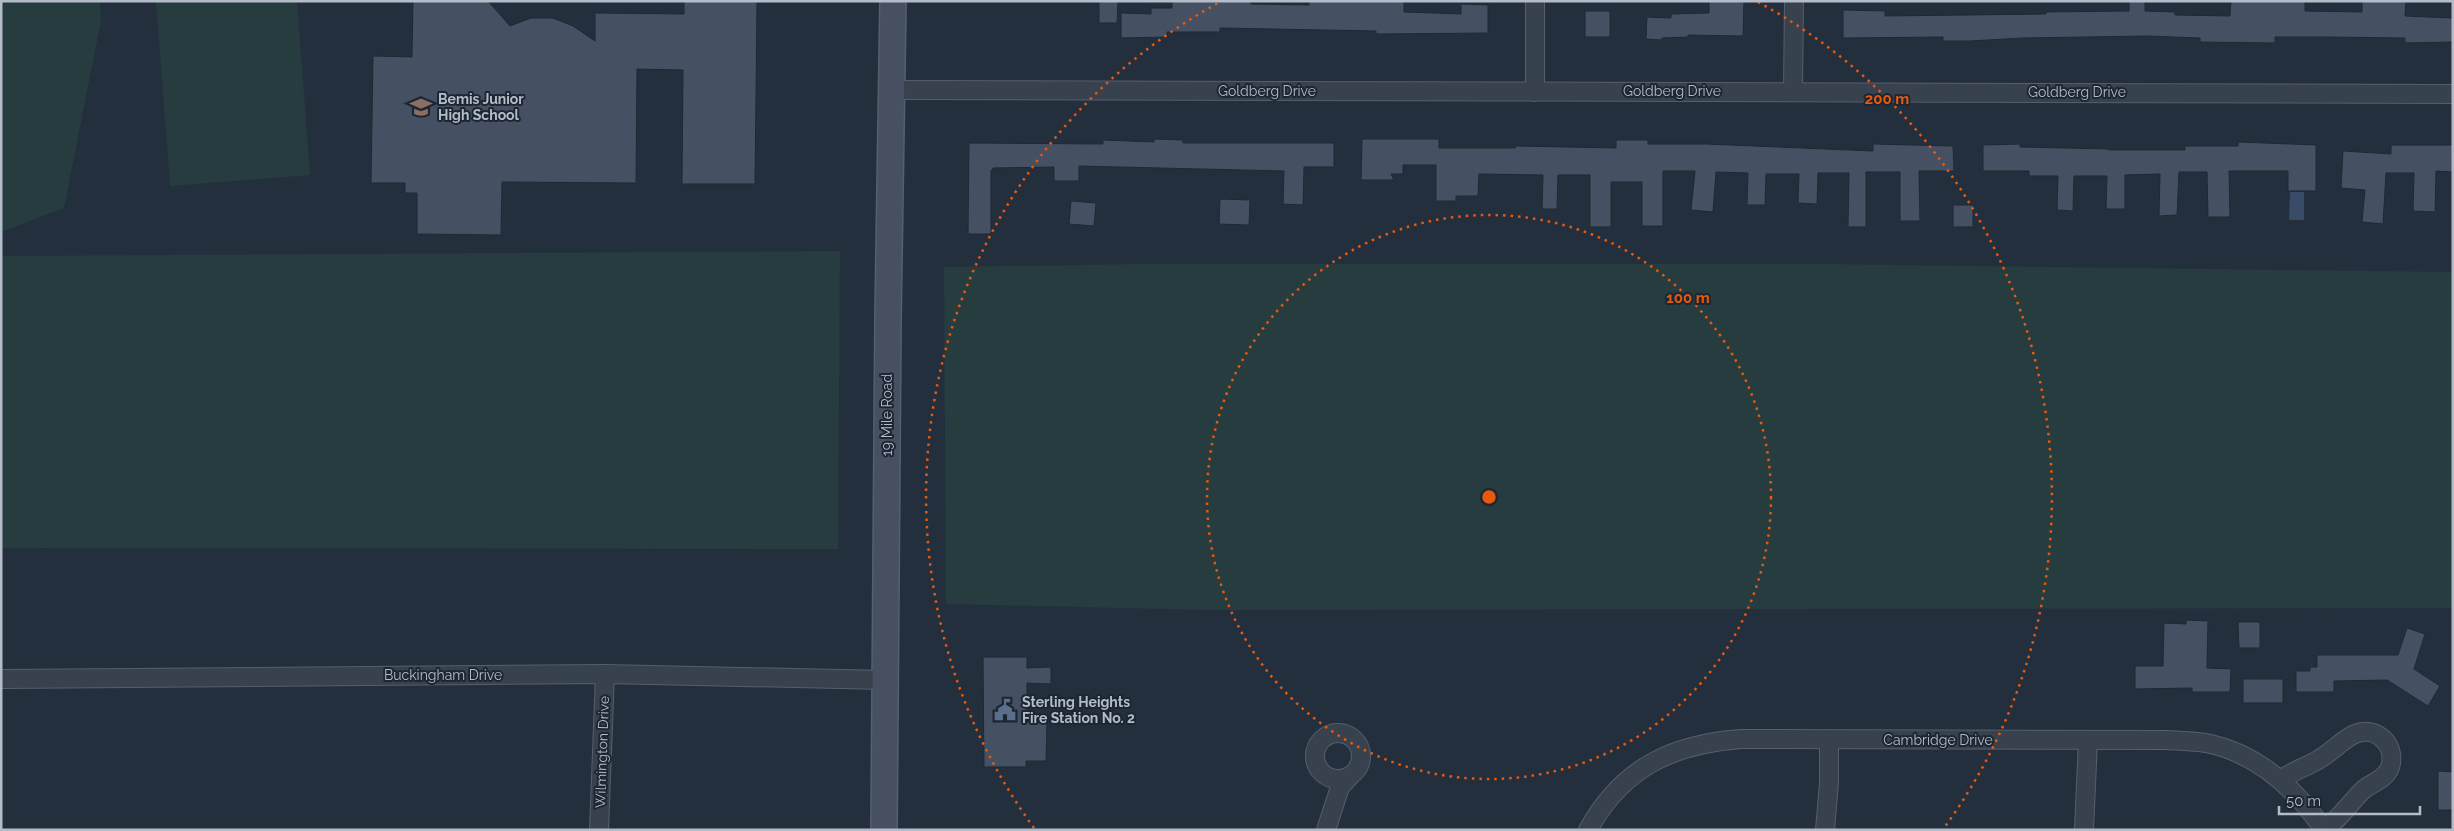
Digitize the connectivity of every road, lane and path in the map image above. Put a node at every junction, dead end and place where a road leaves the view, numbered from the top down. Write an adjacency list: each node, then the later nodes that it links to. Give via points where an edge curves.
1 (893, 1): 4 (street, 19 Mile Road)
2 (1535, 1): 6 (street)
3 (1794, 1): 5 (street)
4 (892, 90): 6 (street, Goldberg Drive); 10 (street, 19 Mile Road)
5 (1793, 91): 6 (street, Goldberg Drive); 7 (street, Goldberg Drive)
6 (1535, 92)
7 (2453, 94)
8 (605, 674): 9 (street, Buckingham Drive); 10 (street, Buckingham Drive); 17 (street, Wilmington Drive)
9 (1, 679)
10 (885, 680): 18 (street, 19 Mile Road)
11 (1829, 740): 12 (street, Cambridge Drive); 20 (street, Cambridge Drive, via 1716,741 1675,751 1624,782 1607,800); 21 (street)
12 (2088, 740): 15 (street, Cambridge Drive, via 2205,743 2236,751); 22 (street)
13 (1322, 773): 14 (street, via 1336,779); 14 (street, via 1317,767 1315,751 1323,738 1338,732 1352,737 1360,750 1360,764); 16 (street)
14 (1350, 776): 16 (street, via 1340,787)
15 (2281, 780): 23 (street, Cambridge Drive); 23 (street, via 2322,758 2356,733 2374,732 2384,738 2391,754 2390,767 2380,779 2364,788)
16 (1335, 800): 19 (street)
17 (598, 830)
18 (884, 830)
19 (1326, 830)
20 (1588, 830)
21 (1825, 830)
22 (2084, 830)
23 (2324, 830)

